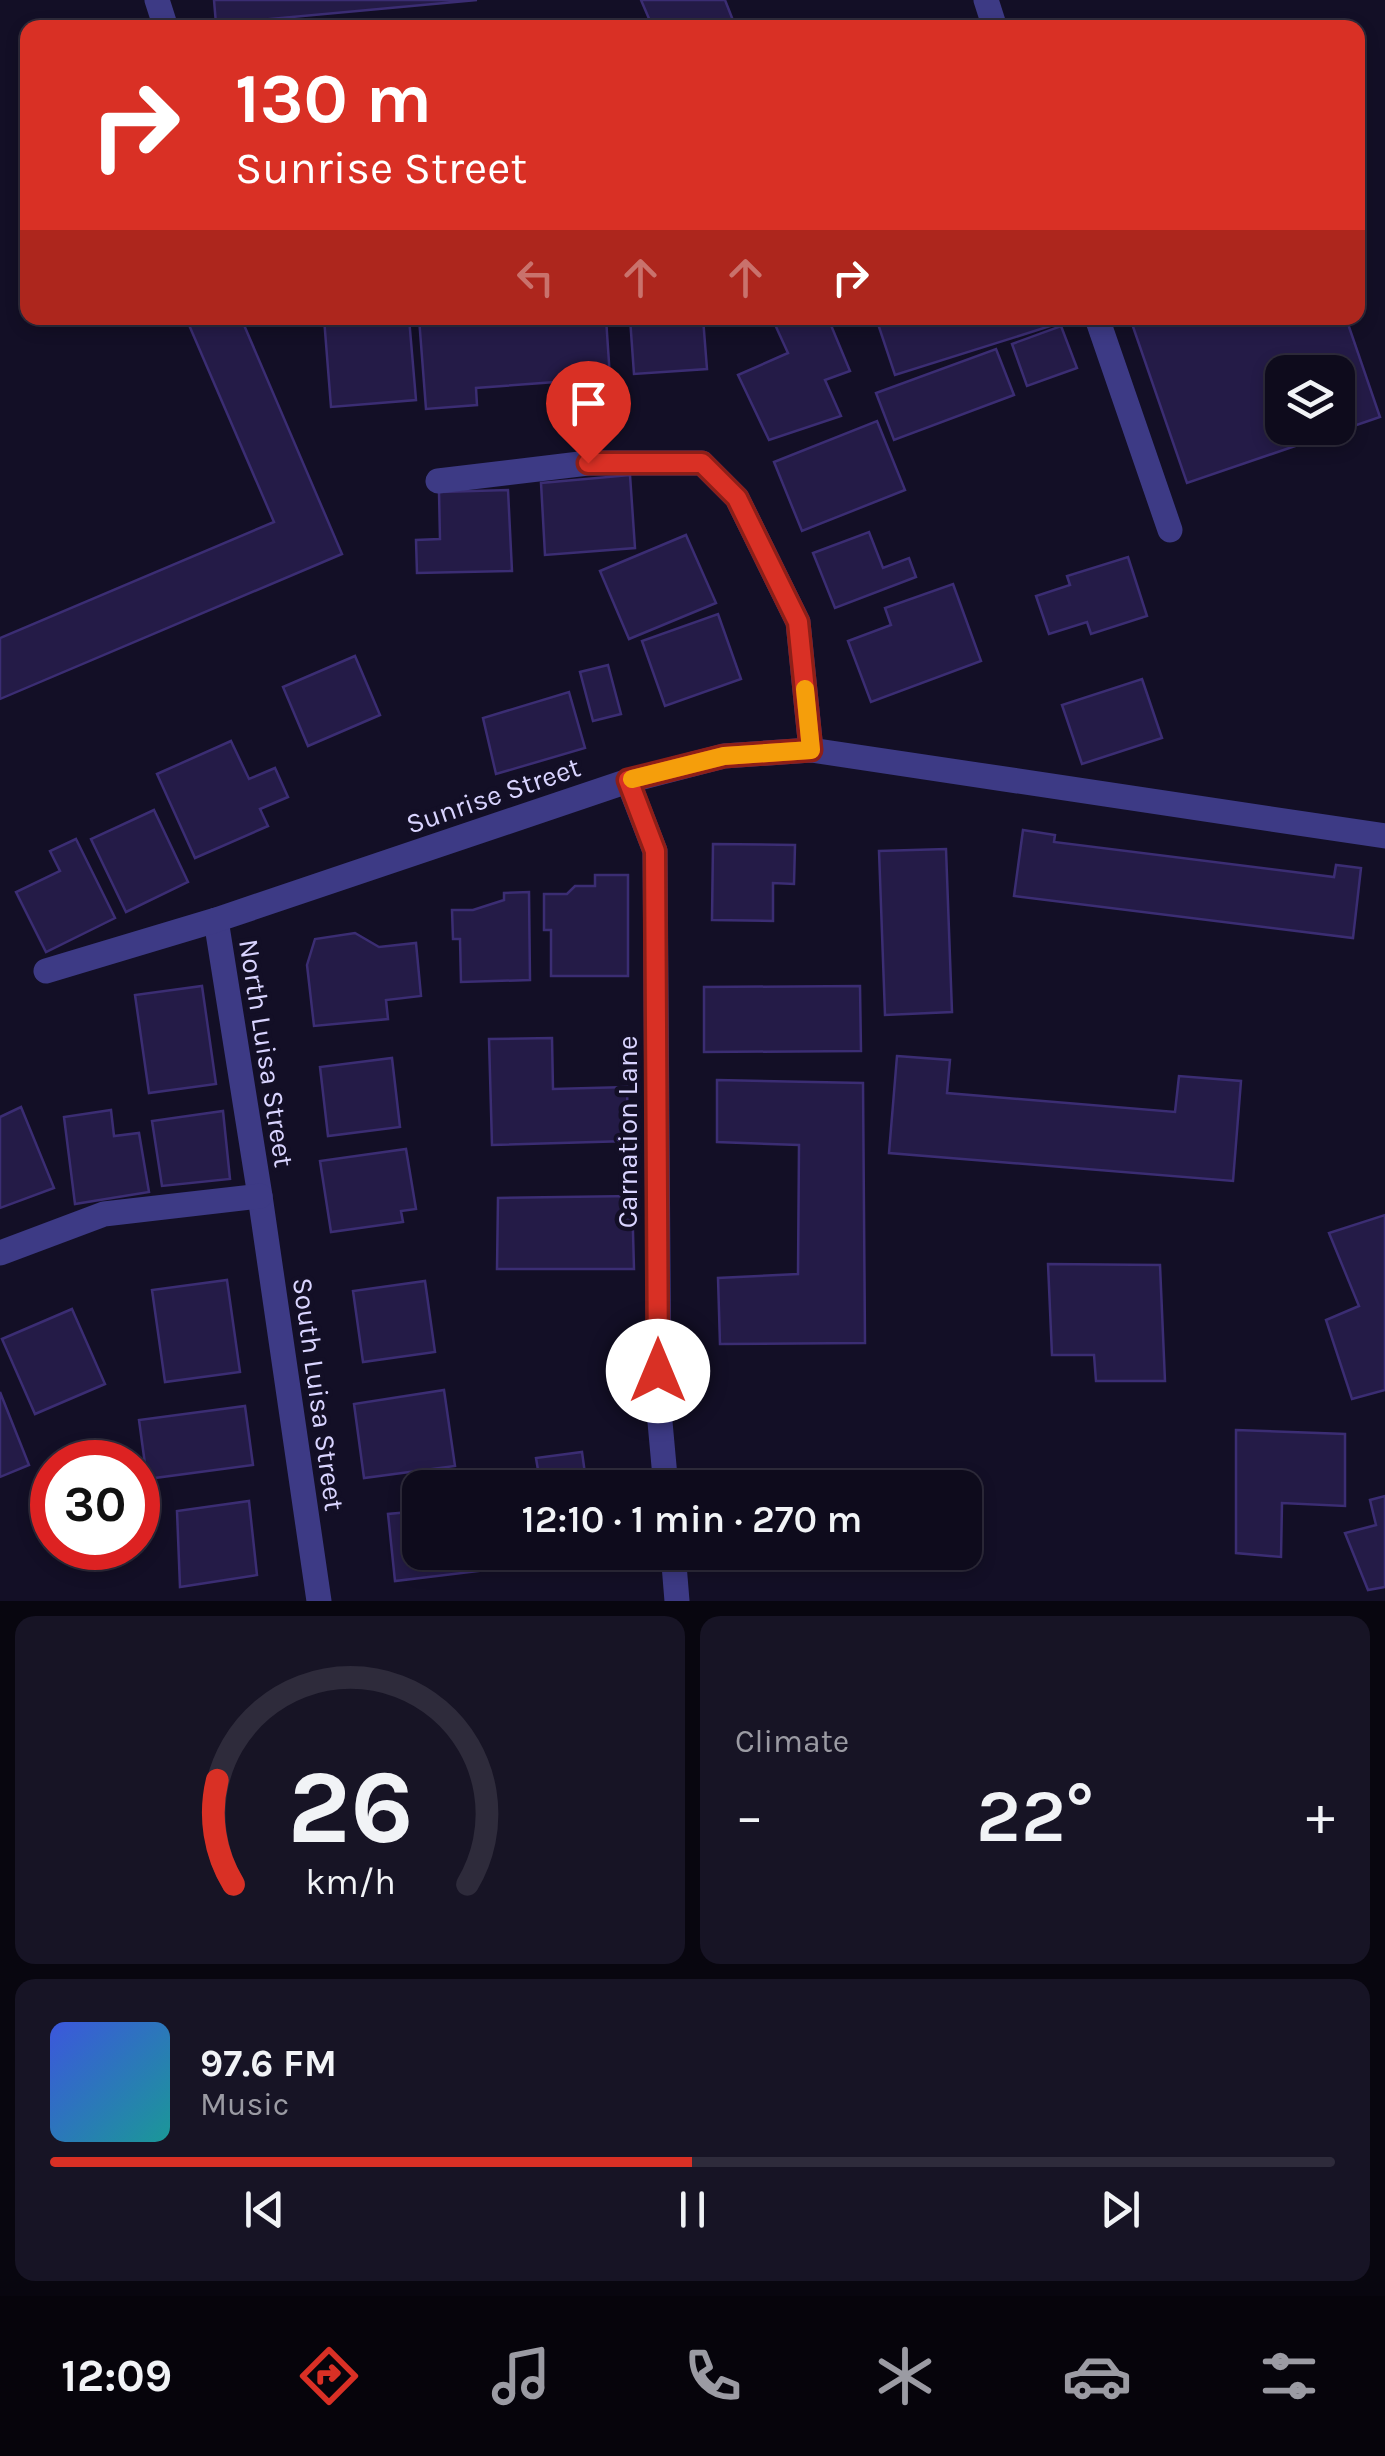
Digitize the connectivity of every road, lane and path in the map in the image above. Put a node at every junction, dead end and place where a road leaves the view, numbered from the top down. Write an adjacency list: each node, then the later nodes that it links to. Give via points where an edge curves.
1 (1099, 325): 3 (street)
2 (438, 481): 4 (street, via 588,463 702,463 737,498 798,622)
3 (1170, 530)
4 (811, 750): 5 (street, Sunrise Street, via 724,756); 6 (street, Sunrise Street)
5 (628, 780): 7 (street, Sunrise Street); 11 (street, Carnation Lane, via 655,851)
6 (1385, 836)
7 (216, 920): 8 (street, Sunrise Street); 9 (street, North Luisa Street)
8 (46, 971)
9 (260, 1196): 10 (street, via 104,1214); 13 (street, South Luisa Street)
10 (0, 1253)
11 (664, 1470)
12 (674, 1570): 14 (street)
13 (319, 1601)
14 (677, 1601)

